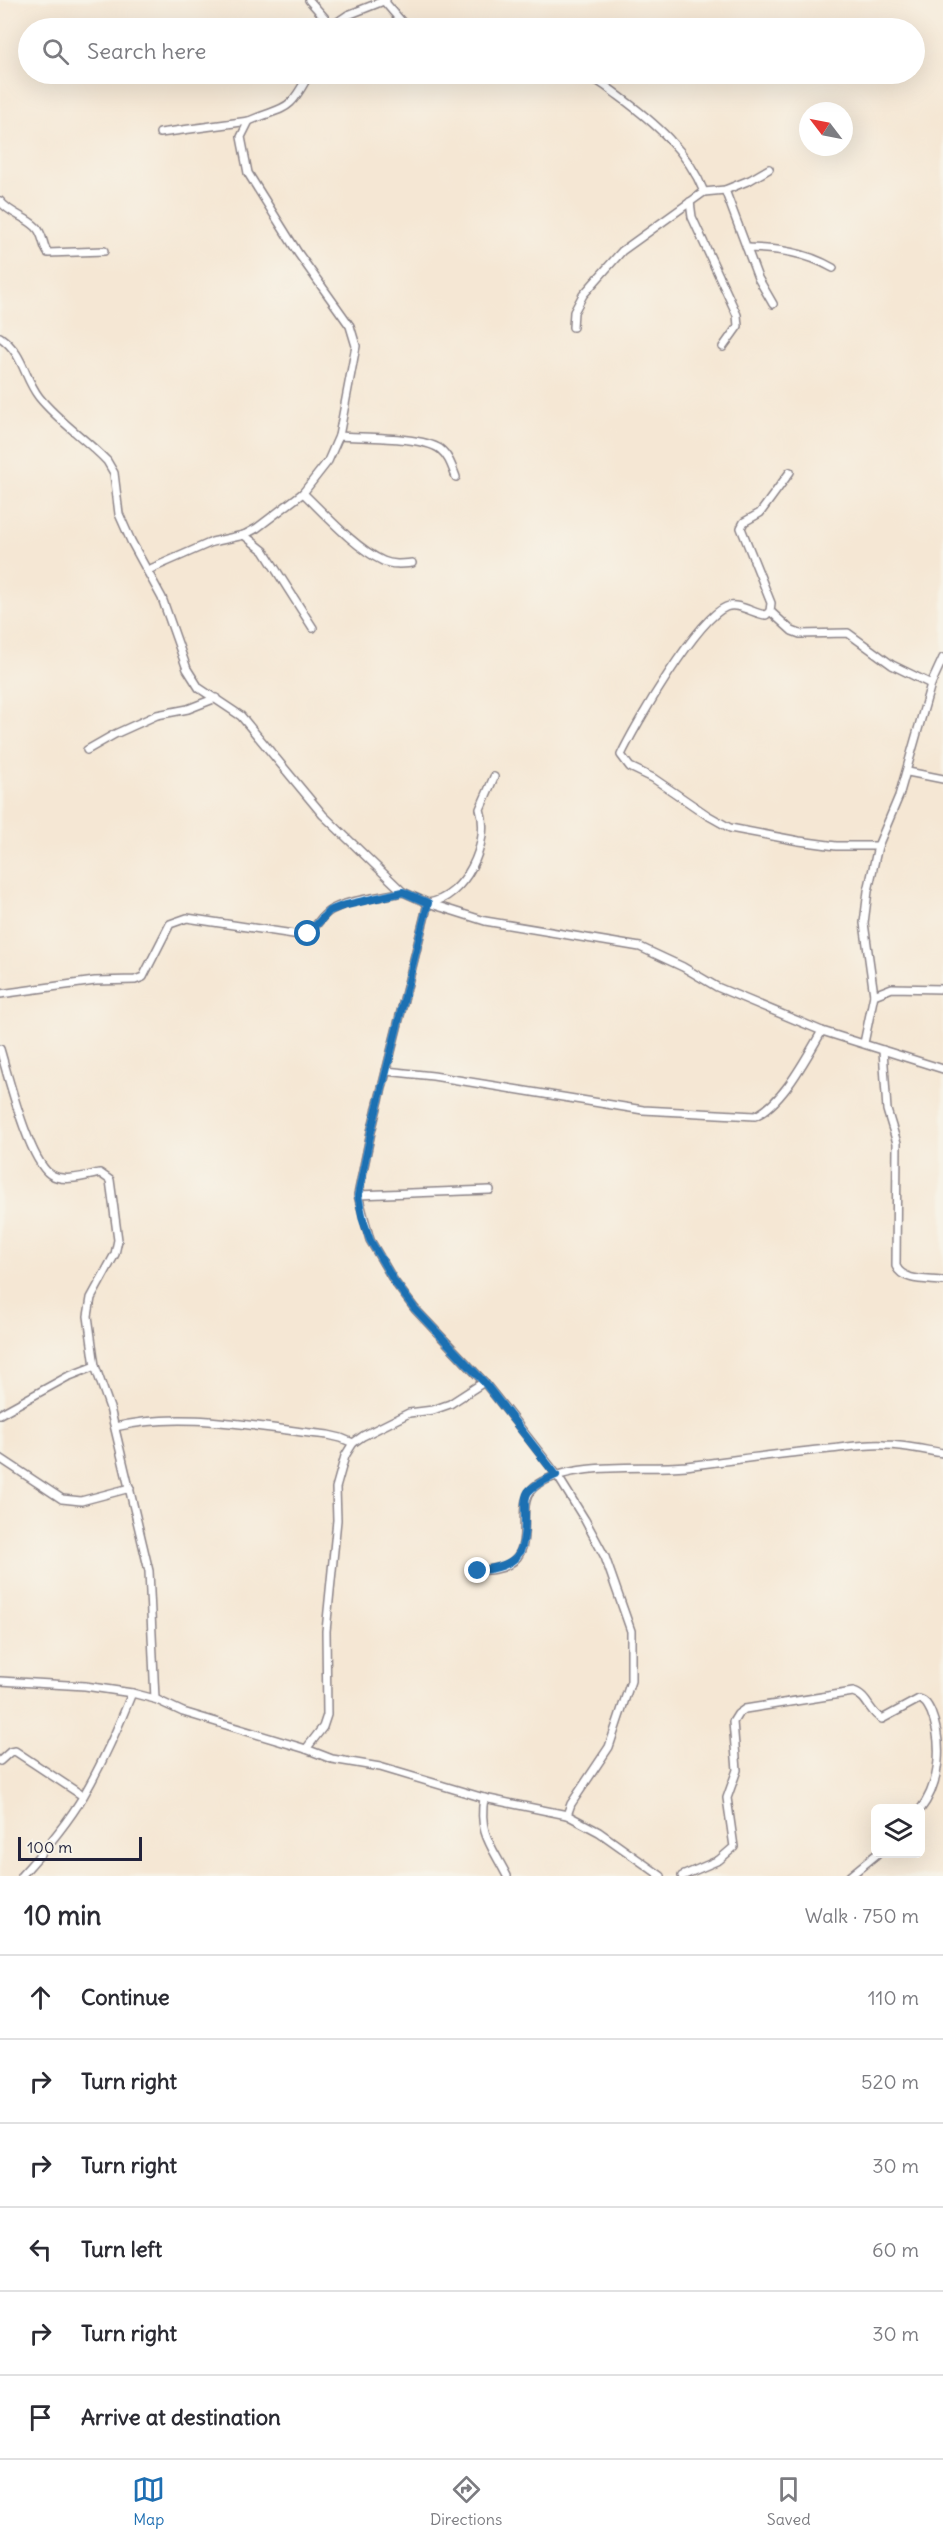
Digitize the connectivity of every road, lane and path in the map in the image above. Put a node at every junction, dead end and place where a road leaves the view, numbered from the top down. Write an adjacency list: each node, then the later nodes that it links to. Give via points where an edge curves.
1 (309, 0): 3 (street)
2 (385, 1): 4 (street); 5 (street)
3 (323, 18)
4 (344, 18)
5 (399, 18)
6 (304, 84): 8 (street, via 289,106)
7 (601, 84): 12 (street, via 653,122 676,146 697,174)
8 (249, 121): 9 (street); 22 (street, via 241,137 249,173 298,254 350,326 356,346)
9 (160, 133)
10 (769, 169): 11 (street)
11 (725, 190): 12 (street); 15 (street)
12 (704, 192): 14 (street)
13 (0, 201): 16 (street, via 33,225 42,235 48,253)
14 (690, 202): 19 (street, via 622,251 583,295 574,312); 21 (street, via 692,217 737,315 738,327)
15 (747, 248): 17 (street, via 802,253); 18 (street)
16 (104, 252)
17 (833, 268)
18 (773, 304)
19 (573, 327)
20 (0, 337): 28 (street, via 13,347 41,400 107,460 114,473 119,514)
21 (723, 346)
22 (339, 436): 24 (street, via 422,441 440,449); 25 (street, via 328,461)
23 (790, 472): 29 (street, via 760,513 741,528 771,603)
24 (456, 477)
25 (303, 493): 26 (street); 27 (street, via 383,561)
26 (244, 535): 28 (street, via 212,542); 30 (street, via 264,551)
27 (412, 563)
28 (148, 570): 33 (street, via 187,669 199,688)
29 (770, 611): 32 (street, via 800,634 848,633 892,665); 38 (street, via 759,615 735,606 715,615 678,658 621,755 630,766 730,828 827,845)
30 (313, 628)
31 (943, 658): 32 (street)
32 (931, 684): 35 (street)
33 (216, 699): 34 (street, via 157,715); 39 (street, via 242,716 323,815)
34 (87, 750)
35 (908, 772): 37 (street); 38 (street)
36 (494, 777): 40 (street, via 480,809 482,840 475,861 450,894)
37 (943, 779)
38 (878, 846): 43 (street, via 864,923)
39 (403, 892): 40 (street); 42 (street, via 329,911 308,934 300,936 187,918 176,920 143,976 135,980 95,981)
40 (428, 903): 44 (street, via 485,921 640,947 717,987); 49 (street)
41 (943, 989): 43 (street, via 892,988)
42 (0, 994)
43 (874, 995): 45 (street)
44 (822, 1031): 45 (street); 49 (street, via 776,1100 755,1116 643,1110)
45 (864, 1043): 47 (street)
46 (0, 1049): 53 (street, via 42,1167 61,1178 100,1173 110,1180 118,1240 115,1254 91,1298 88,1316)
47 (883, 1050): 48 (street); 52 (street, via 886,1110 897,1143 896,1266 907,1277)
48 (943, 1069)
49 (386, 1071): 51 (street)
50 (490, 1190): 51 (street)
51 (358, 1195): 54 (street, via 370,1240 394,1281)
52 (943, 1281)
53 (95, 1366): 55 (street, via 38,1391); 56 (street)
54 (484, 1382): 57 (street, via 450,1404 409,1413); 60 (street)
55 (0, 1414)
56 (115, 1427): 57 (street, via 139,1421 212,1423 328,1435); 61 (street)
57 (353, 1443): 66 (street, via 336,1488 337,1520 326,1631 327,1715)
58 (943, 1453): 60 (street, via 860,1445 686,1466)
59 (0, 1458): 61 (street, via 63,1499 81,1501)
60 (556, 1475): 62 (street, via 528,1492 525,1533 512,1563); 71 (street, via 605,1557 631,1631 630,1682 620,1717 609,1747)
61 (130, 1488): 65 (street, via 149,1571)
62 (478, 1571)
63 (0, 1681): 64 (street, via 85,1686)
64 (132, 1694): 65 (street); 68 (street)
65 (155, 1699): 66 (street, via 183,1712)
66 (306, 1749): 69 (street)
67 (0, 1761): 68 (street, via 15,1751)
68 (83, 1796): 73 (street)
69 (484, 1798): 71 (street); 74 (street, via 483,1829)
70 (924, 1804): 76 (street, via 940,1761 940,1738 924,1701 913,1701 882,1719 862,1695 853,1692 745,1709 734,1722 737,1770 727,1798 734,1847 718,1860)
71 (567, 1815): 75 (street, via 599,1832)
72 (872, 1858): 77 (street)
73 (21, 1876)
74 (507, 1876)
75 (661, 1876)
76 (682, 1876)
77 (850, 1876)

